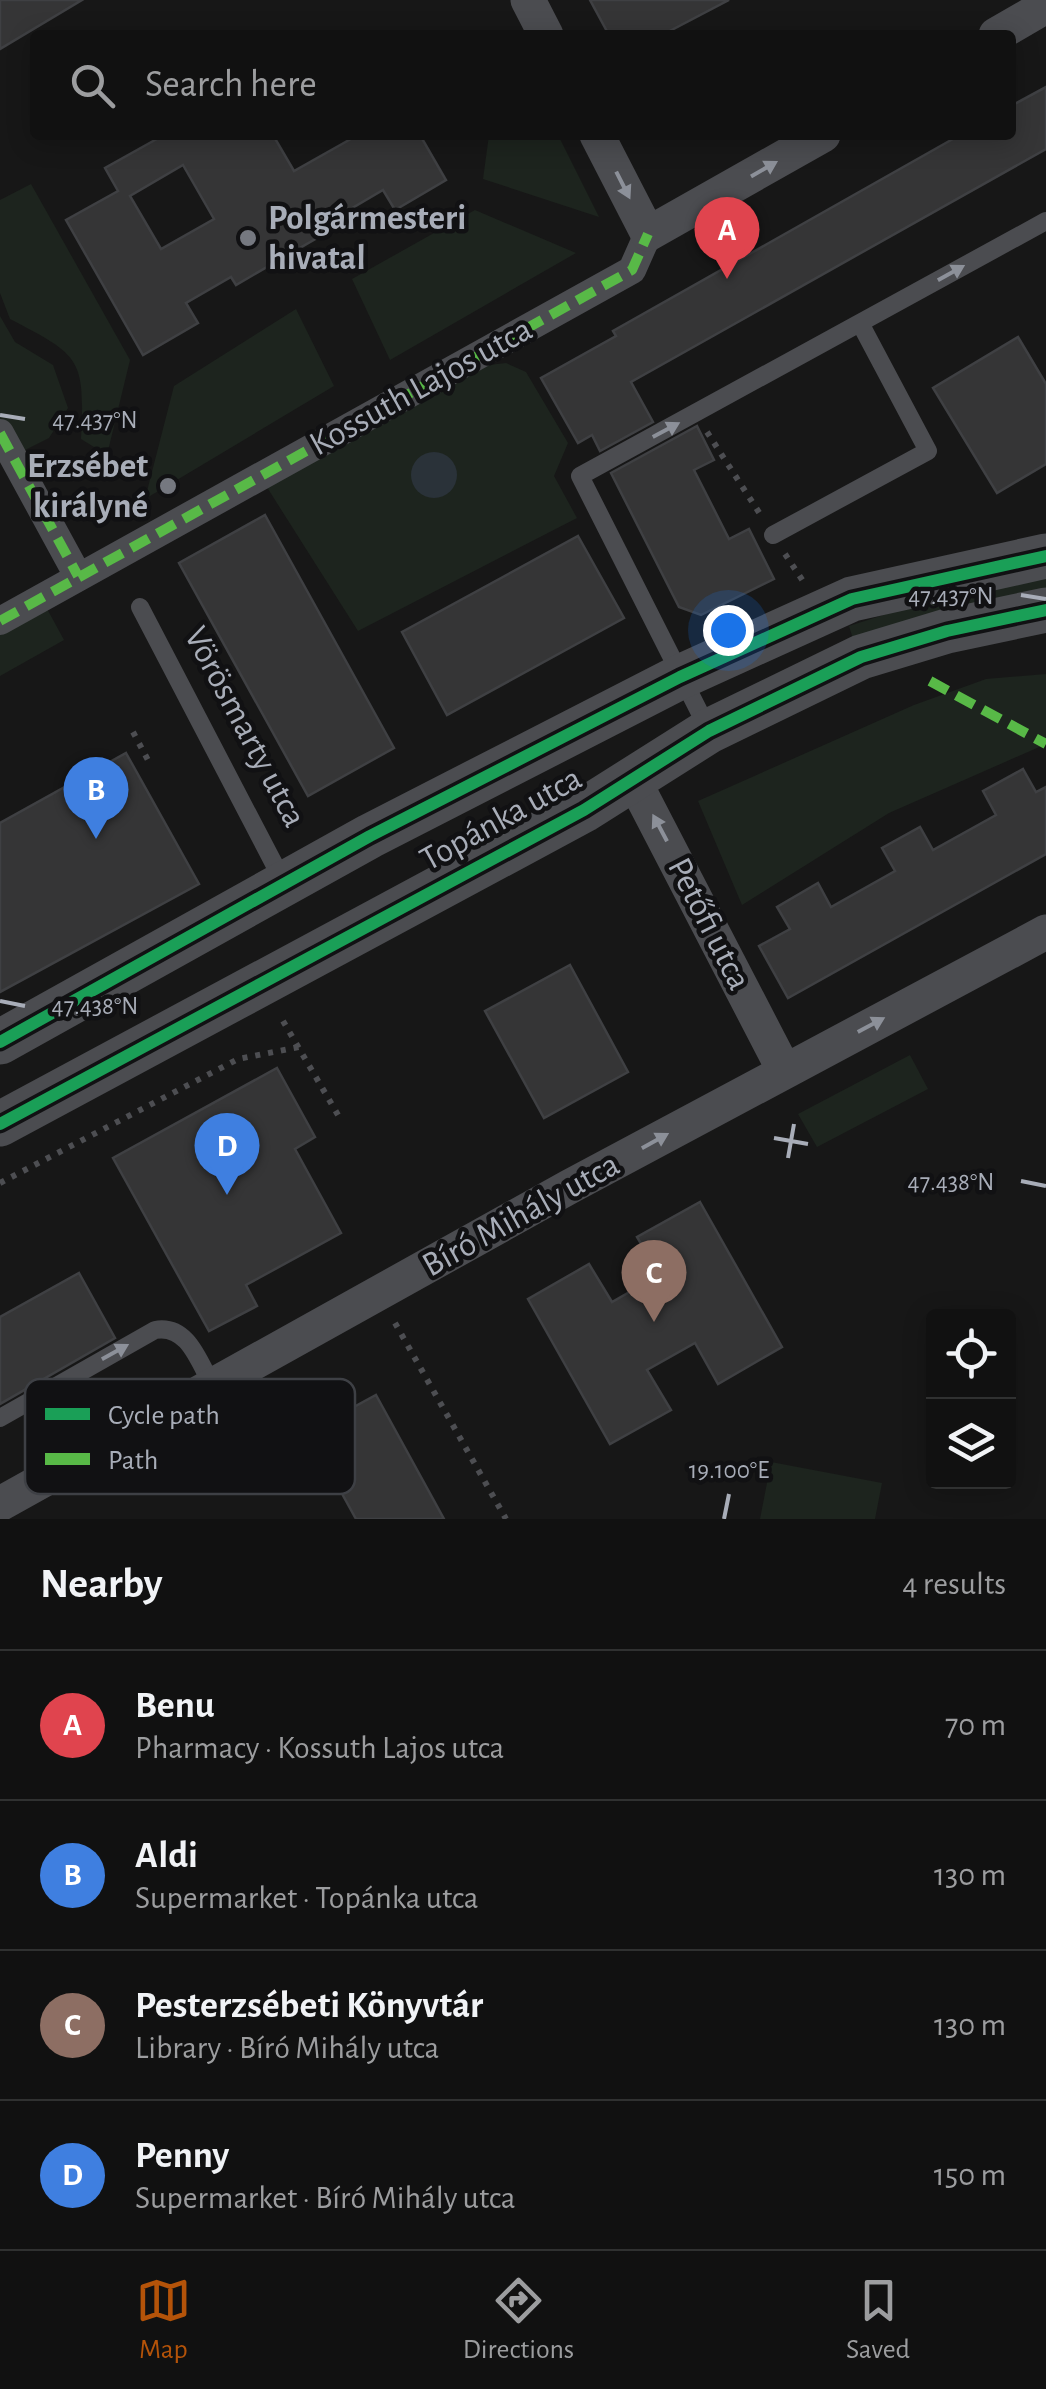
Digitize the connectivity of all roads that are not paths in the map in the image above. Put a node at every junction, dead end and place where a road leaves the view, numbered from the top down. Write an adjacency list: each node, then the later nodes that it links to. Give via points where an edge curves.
1 (528, 0): 3 (street)
2 (1046, 6): 4 (street)
3 (543, 30)
4 (1005, 30)
5 (601, 140): 8 (street, one-way to 8)
6 (814, 140): 8 (street, Kossuth Lajos utca, one-way to 6)
7 (1046, 221): 9 (lane, one-way to 7)
8 (648, 234): 13 (street, Kossuth Lajos utca, via 632,270)
9 (860, 323): 11 (lane, via 928,451); 17 (lane, one-way to 9, via 580,476)
10 (0, 433): 13 (street)
11 (773, 535)
12 (1046, 556): 17 (street, Topánka utca, via 852,599)
13 (78, 576): 16 (street, Kossuth Lajos utca)
14 (140, 607): 20 (lane, Vörösmarty utca)
15 (1046, 610): 18 (street, Topánka utca, via 861,657)
16 (0, 622)
17 (680, 677): 18 (lane); 20 (street, Topánka utca)
18 (709, 731): 19 (street, Topánka utca)
19 (633, 779): 23 (street, Petőfi utca, one-way to 19); 24 (street, Topánka utca)
20 (284, 883): 22 (street, Topánka utca)
21 (1046, 932): 23 (street, Bíró Mihály utca, one-way to 21)
22 (0, 1042)
23 (784, 1070): 27 (street, Bíró Mihály utca, one-way to 23)
24 (0, 1124)
25 (68, 1379): 26 (lane, one-way to 26, via 170,1327 183,1335)
26 (208, 1379)
27 (228, 1379)
28 (25, 1404): 29 (lane, one-way to 28)
29 (0, 1418)
30 (25, 1490): 31 (street, Bíró Mihály utca)
31 (0, 1504)

